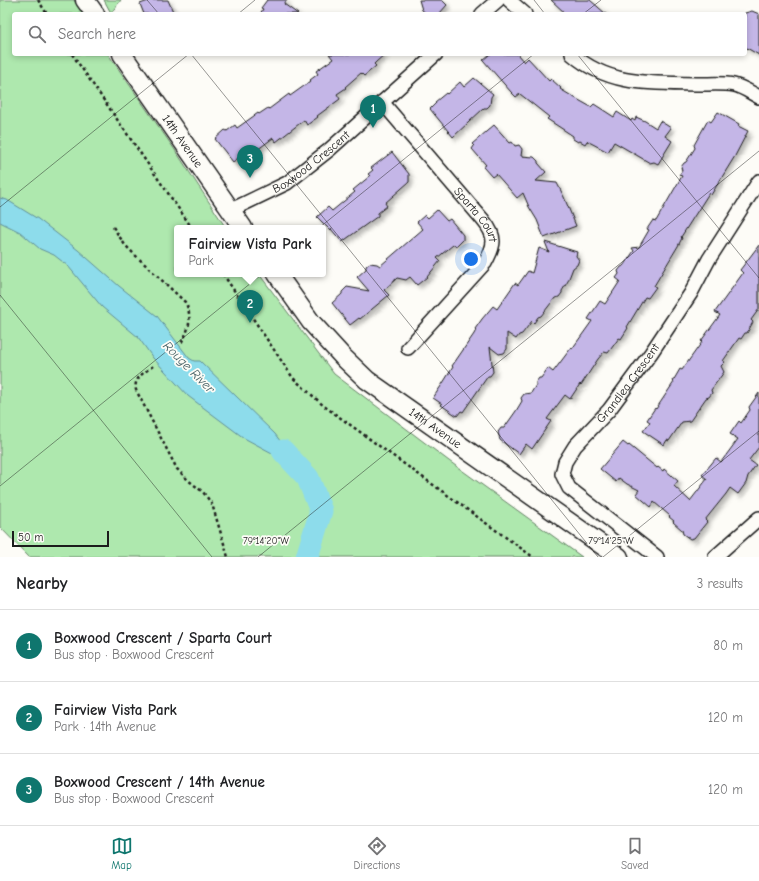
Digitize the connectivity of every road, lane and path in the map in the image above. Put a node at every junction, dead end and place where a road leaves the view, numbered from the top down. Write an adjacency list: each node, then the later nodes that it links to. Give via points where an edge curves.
1 (38, 0): 5 (path)
2 (85, 0): 6 (main road)
3 (498, 0): 7 (street)
4 (509, 0): 8 (street)
5 (46, 12)
6 (94, 12)
7 (484, 12)
8 (523, 12)
9 (73, 56): 17 (path)
10 (123, 56): 16 (main road, 14th Avenue)
11 (434, 56): 14 (street, Boxwood Crescent)
12 (574, 56): 13 (street, via 620,79 644,84 734,85)
13 (759, 97)
14 (382, 102): 16 (street, Boxwood Crescent, via 329,150 287,182); 23 (street, Sparta Court, via 484,220 491,229 494,239 485,263)
15 (759, 181): 29 (street, Grandlea Crescent, via 651,353 609,410 575,446 565,462 562,474 569,488)
16 (231, 210): 18 (main road, 14th Avenue)
17 (190, 225)
18 (241, 225)
19 (113, 227): 22 (path, via 134,255 185,302 189,312 189,323)
20 (225, 277): 27 (path, via 293,378 324,406)
21 (278, 277): 28 (main road, 14th Avenue, via 311,322 367,380)
22 (181, 343)
23 (408, 348)
24 (153, 366): 26 (path, via 136,381 136,390 177,469 203,492 212,504)
25 (759, 518): 30 (street)
26 (228, 557)
27 (533, 557)
28 (619, 557)
29 (657, 557)
30 (715, 557)

